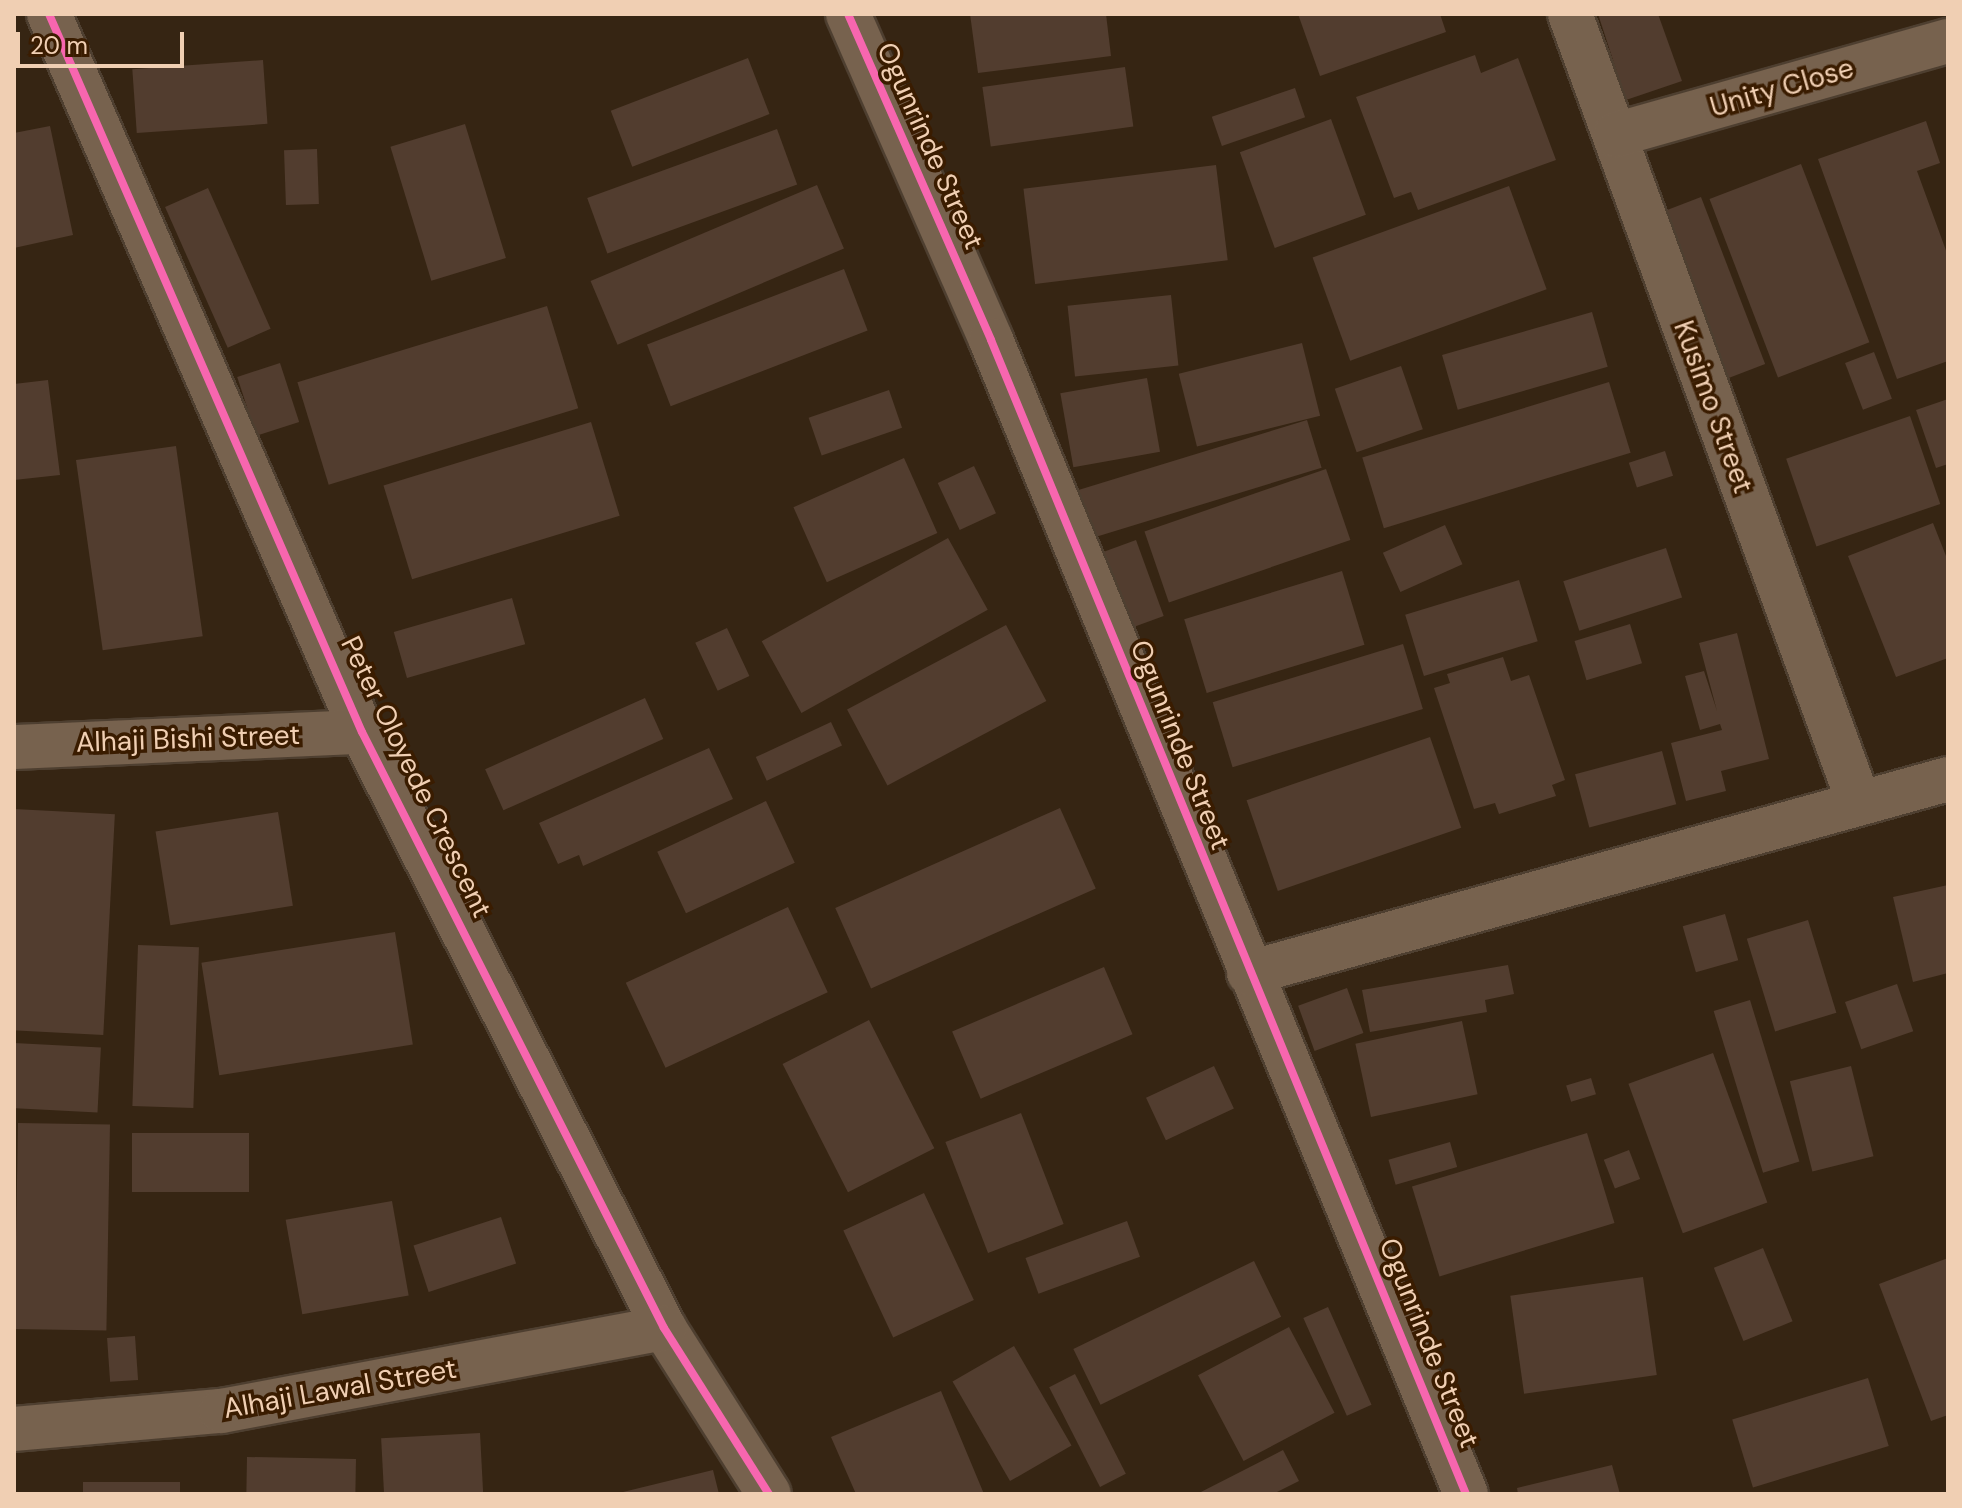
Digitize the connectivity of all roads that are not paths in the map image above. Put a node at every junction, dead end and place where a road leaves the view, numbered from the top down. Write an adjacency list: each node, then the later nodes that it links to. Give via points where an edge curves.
1 (49, 14): 6 (street, Peter Oloyede Crescent)
2 (848, 14): 10 (street, Ogunrinde Street)
3 (1570, 14): 5 (street, Kusimo Street)
4 (1948, 41): 5 (street, Unity Close)
5 (1615, 135): 9 (street, Kusimo Street)
6 (362, 732): 7 (street, Alhaji Bishi Street); 11 (street, Peter Oloyede Crescent)
7 (14, 747)
8 (1948, 779): 9 (street)
9 (1858, 800): 10 (street)
10 (1249, 973): 14 (street, Ogunrinde Street)
11 (664, 1328): 12 (street, Alhaji Lawal Street, via 221,1411); 13 (street, Peter Oloyede Crescent)
12 (14, 1429)
13 (769, 1494)
14 (1466, 1494)

